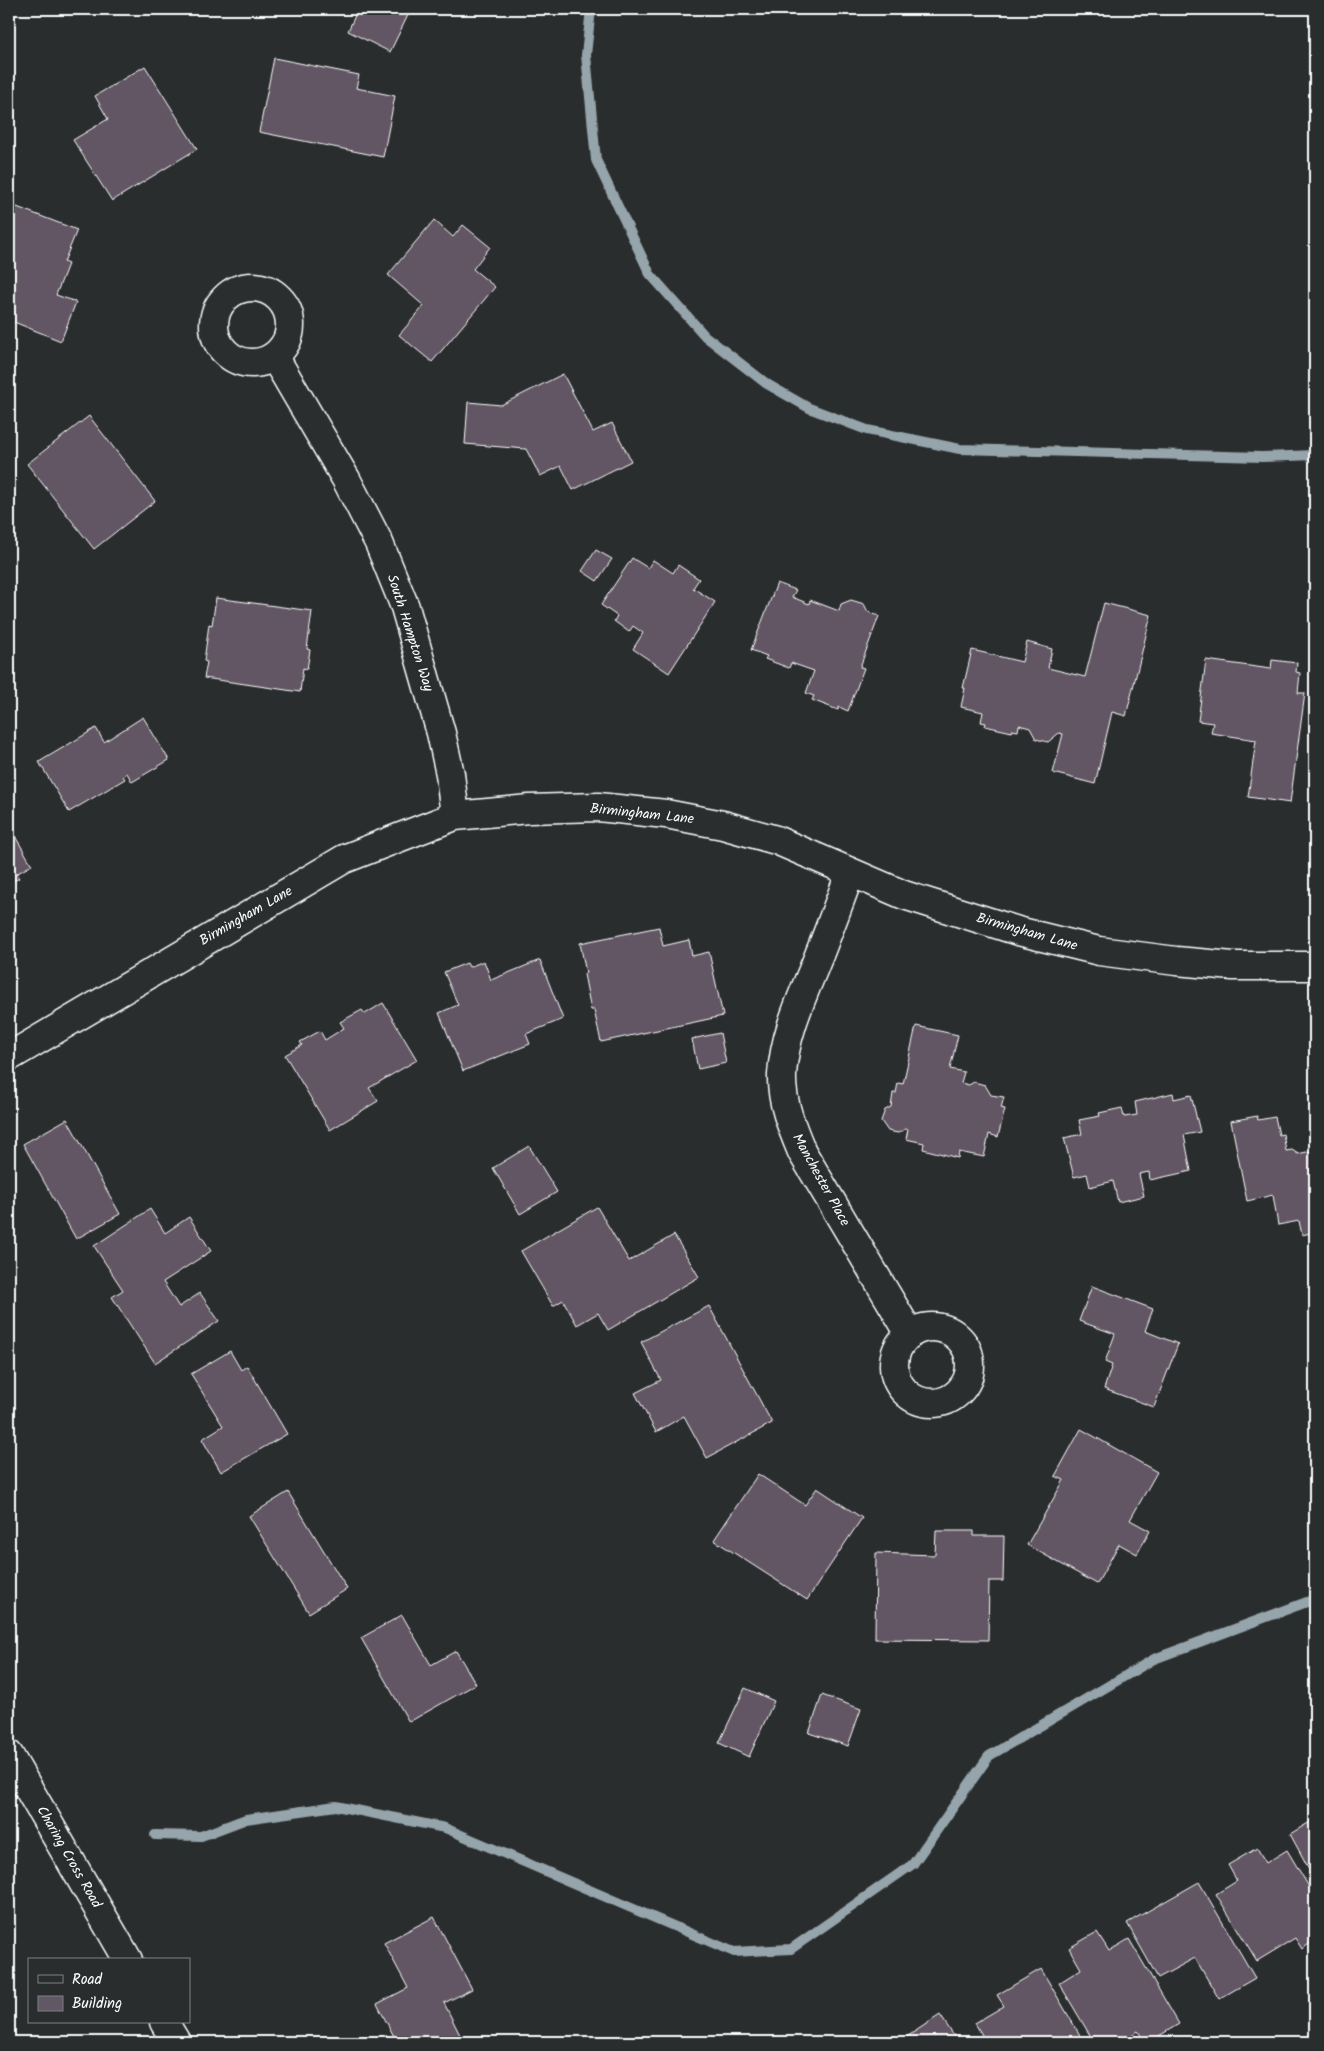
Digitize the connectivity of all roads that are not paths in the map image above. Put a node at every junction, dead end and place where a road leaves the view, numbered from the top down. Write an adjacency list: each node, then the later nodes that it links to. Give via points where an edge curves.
1 (274, 356): 2 (street, South Hampton Way, via 346,479 379,543 404,607 442,733)
2 (455, 816): 3 (street, Birmingham Lane, via 598,807 666,814 723,824 776,840); 5 (street, Birmingham Lane, via 344,858)
3 (850, 873): 4 (street, Birmingham Lane, via 904,895 1018,931 1099,951 1233,966); 6 (street, Manchester Place, via 792,1023 782,1077 785,1104 791,1126 811,1169)
4 (1315, 966)
5 (9, 1057)
6 (910, 1334)
7 (9, 1755): 8 (street, Charing Cross Road)
8 (127, 1958)
9 (165, 2024): 10 (street)
10 (176, 2042)

